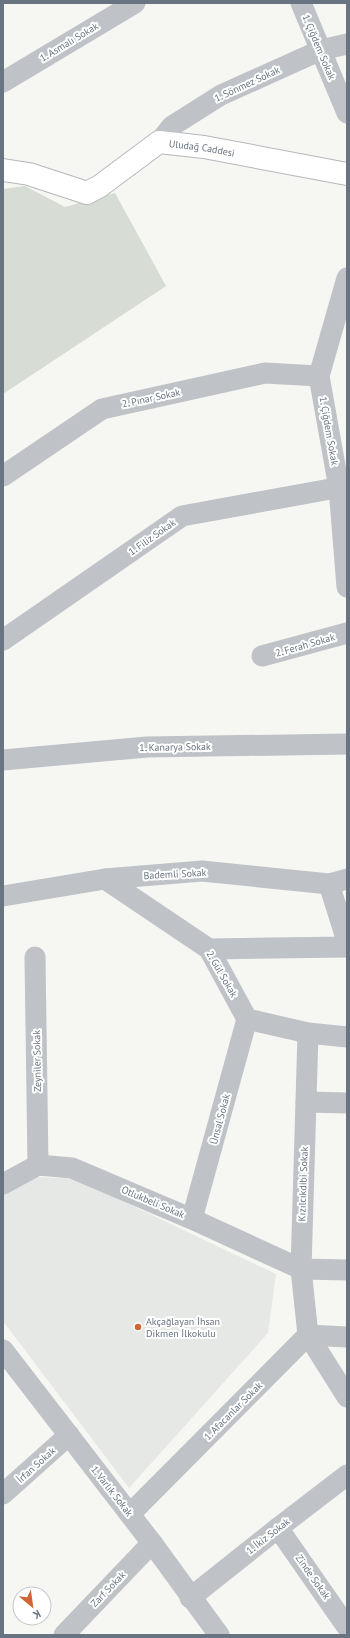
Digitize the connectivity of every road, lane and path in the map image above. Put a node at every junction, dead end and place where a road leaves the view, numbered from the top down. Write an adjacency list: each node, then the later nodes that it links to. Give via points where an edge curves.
1 (135, 3): 5 (street, 1. Asmalı Sokak)
2 (301, 3): 4 (street, 1. Çiğdem Sokak)
3 (347, 44): 4 (street, 1. Sönmez Sokak)
4 (321, 50): 6 (street, 1. Çiğdem Sokak); 7 (street, 1. Sönmez Sokak, via 221,95 172,126)
5 (3, 82)
6 (347, 113)
7 (159, 142): 8 (main road, Uludağ Caddesi, via 87,193 29,174); 9 (main road, Uludağ Caddesi, via 204,147)
8 (3, 170)
9 (347, 174)
10 (347, 278): 11 (street, 1. Çiğdem Sokak)
11 (319, 376): 12 (street, 2. Pınar Sokak, via 265,373 102,409); 13 (street, 1. Çiğdem Sokak)
12 (3, 476)
13 (343, 487): 14 (street, 1. Çiğdem Sokak); 16 (street, 1. Filiz Sokak, via 182,516)
14 (347, 587)
15 (347, 633): 17 (street, 2. Ferah Sokak)
16 (3, 640)
17 (262, 656)
18 (347, 744): 19 (street, 1. Kanarya Sokak, via 147,747)
19 (3, 760)
20 (105, 879): 21 (street, Bademli Sokak, via 202,871); 22 (street, Bademli Sokak); 25 (street, 2. Gül Sokak)
21 (338, 881): 23 (street)
22 (3, 896)
23 (347, 941)
24 (347, 947): 25 (street)
25 (209, 949): 27 (street, 2. Gül Sokak)
26 (35, 957): 32 (street, Zeyniler Sokak)
27 (247, 1019): 28 (street); 34 (street, Ünsal Sokak)
28 (308, 1033): 29 (street); 30 (street, Kızılcıkdibi Sokak)
29 (347, 1036)
30 (306, 1102): 31 (street); 35 (street, Kızılcıkdibi Sokak)
31 (347, 1103)
32 (38, 1165): 33 (street); 34 (street, Otlukbeli Sokak, via 72,1168)
33 (3, 1184)
34 (192, 1219): 35 (street, Otlukbeli Sokak)
35 (301, 1270): 36 (street); 37 (street, Kızılcıkdibi Sokak)
36 (347, 1270)
37 (308, 1335): 38 (street); 41 (street); 45 (street, 1. Afacanlar Sokak)
38 (347, 1336)
39 (3, 1350): 40 (street, 1. Varlık Sokak)
40 (11, 1374): 42 (street, 1. Varlık Sokak)
41 (347, 1397)
42 (69, 1435): 44 (street, İrfan Sokak); 45 (street, 1. Varlık Sokak)
43 (347, 1475): 46 (street, 1. İkiz Sokak)
44 (3, 1494)
45 (130, 1514): 47 (street, 1. Varlık Sokak)
46 (278, 1528): 48 (street, 1. İkiz Sokak); 49 (street, Zinde Sokak)
47 (152, 1543): 48 (street, 1. Varlık Sokak); 50 (street, Zarf Sokak)
48 (190, 1598): 51 (street, 1. Varlık Sokak)
49 (347, 1627)
50 (64, 1635)
51 (219, 1635)

